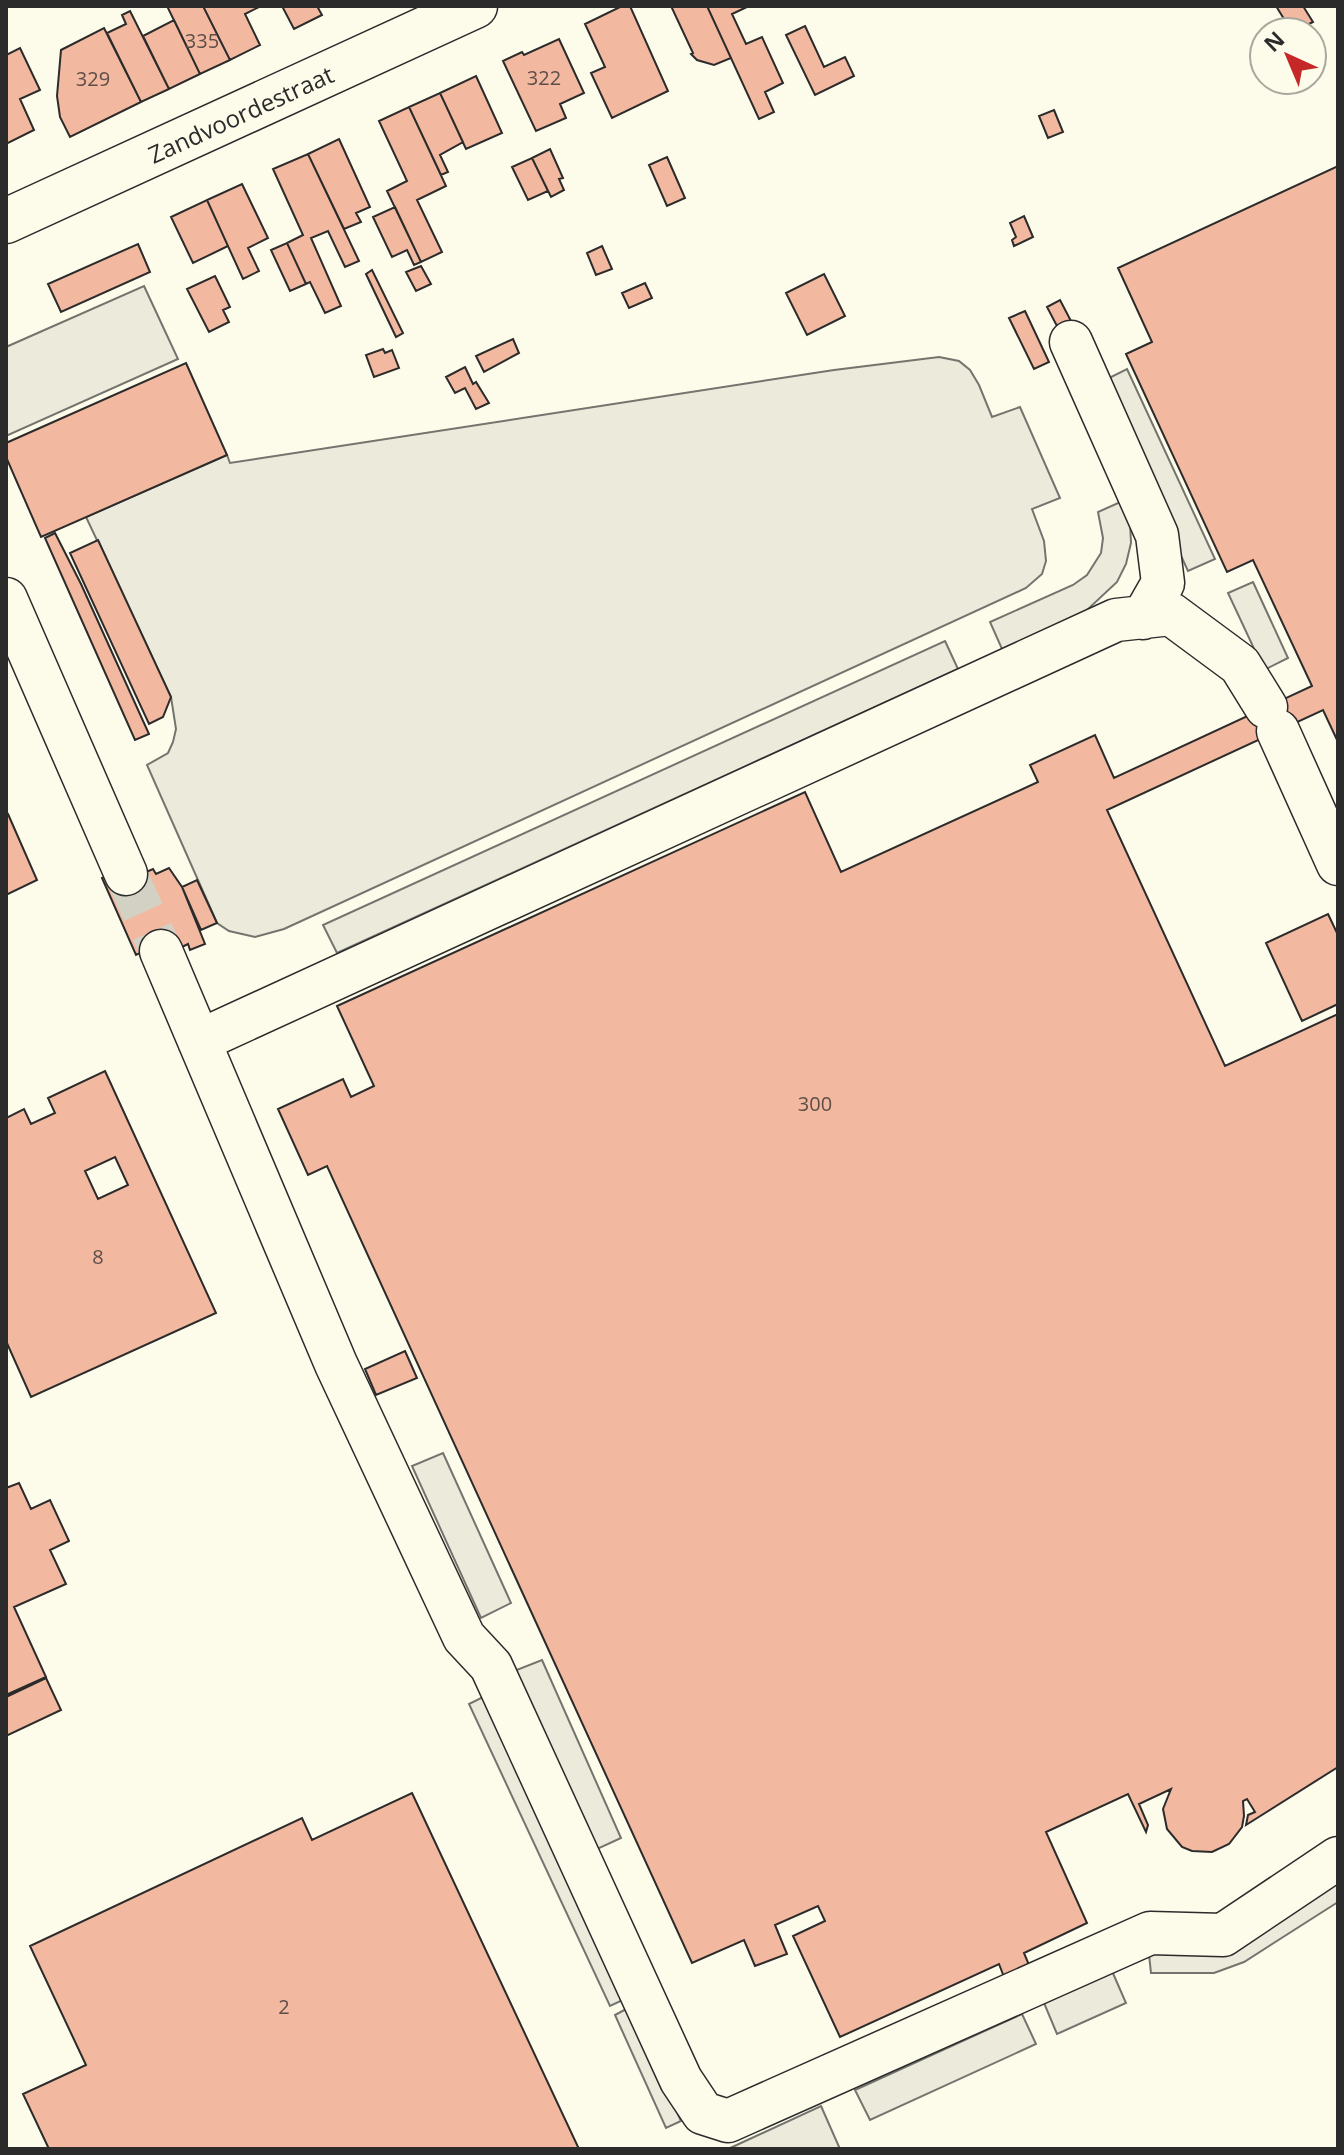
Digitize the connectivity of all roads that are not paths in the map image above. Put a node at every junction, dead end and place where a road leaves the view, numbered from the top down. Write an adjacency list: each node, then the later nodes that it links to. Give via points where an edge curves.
1 (475, 6): 2 (main road, Zandvoordestraat)
2 (6, 221)
3 (1071, 342): 5 (lane, via 1157,535 1163,583)
4 (6, 599): 7 (lane)
5 (1143, 618): 6 (lane, via 1171,614 1240,665 1272,719); 9 (lane, via 1116,620)
6 (1338, 864)
7 (126, 874)
8 (161, 951): 9 (lane)
9 (199, 1041): 10 (lane, via 336,1364 464,1637 491,1666 681,2080 703,2113 728,2121 1150,1933 1223,1935)
10 (1338, 1858)

